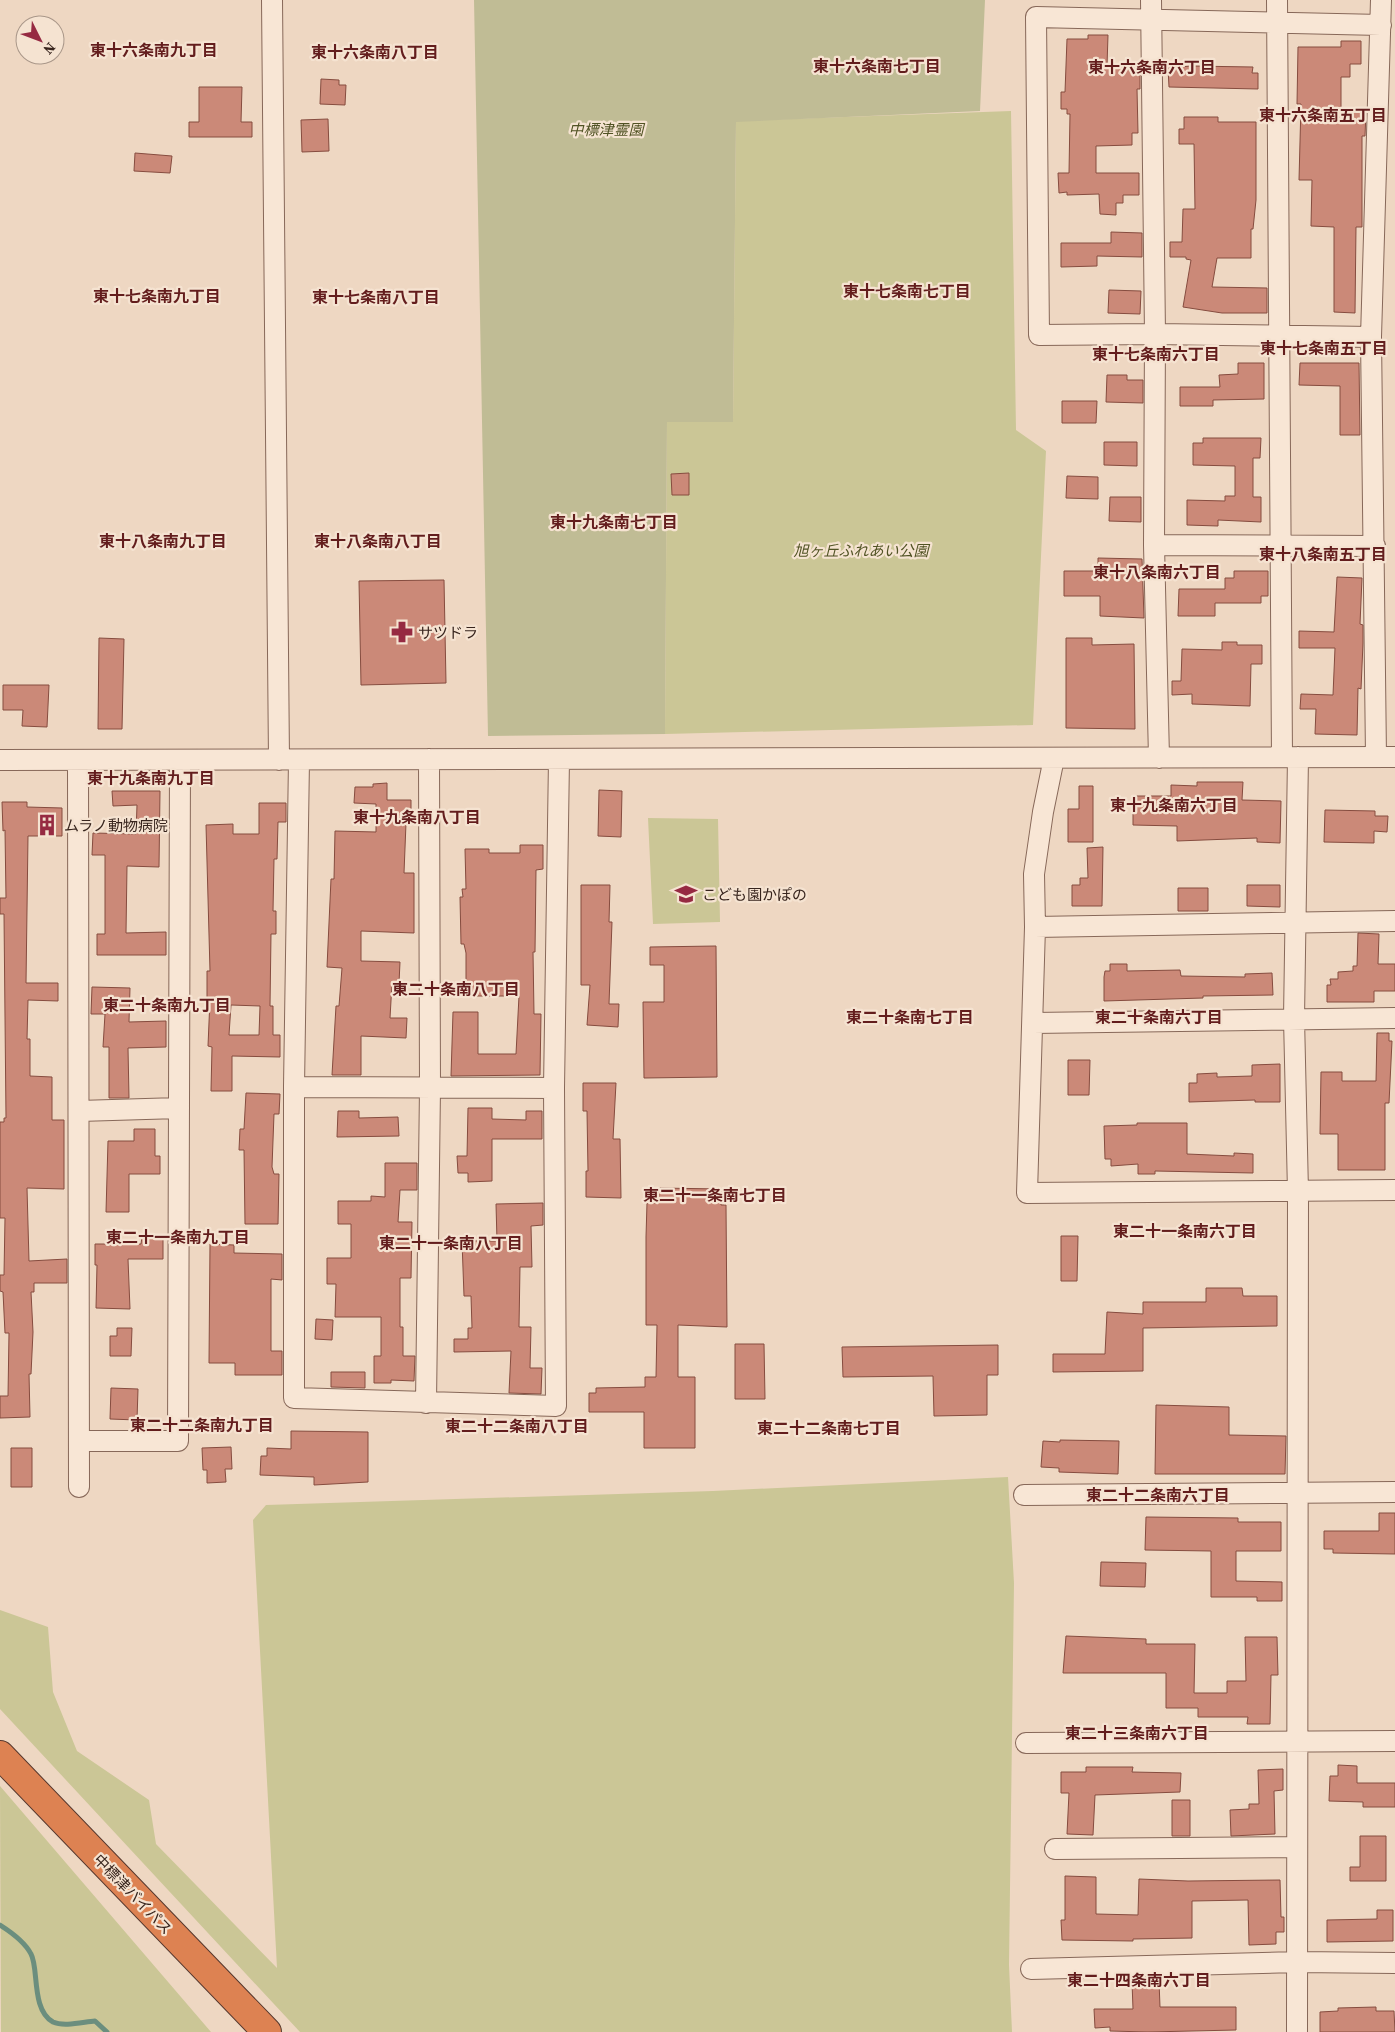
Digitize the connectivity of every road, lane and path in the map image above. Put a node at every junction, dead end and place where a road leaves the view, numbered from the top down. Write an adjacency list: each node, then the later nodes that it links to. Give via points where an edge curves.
1 (272, 0): 23 (street)
2 (1151, 0): 5 (street)
3 (1277, 0): 6 (street)
4 (1381, 0): 7 (street)
5 (1151, 21): 6 (street); 8 (street); 8 (street, via 1036,17 1039,335)
6 (1276, 24): 7 (street); 9 (street)
7 (1381, 25): 10 (street)
8 (1155, 334): 9 (street); 11 (street)
9 (1278, 334): 10 (street); 12 (street)
10 (1371, 337): 13 (street)
11 (1154, 545): 12 (street); 17 (street)
12 (1281, 546): 13 (street); 14 (street)
13 (1375, 546): 15 (street)
14 (1290, 757): 15 (street); 17 (street); 26 (street)
15 (1385, 757)
16 (1054, 758): 17 (street); 19 (street); 27 (street, via 1034,874)
17 (1159, 758)
18 (429, 759): 19 (street); 24 (street); 32 (street)
19 (559, 759): 33 (street)
20 (0, 760): 21 (street)
21 (78, 760): 22 (street); 35 (street)
22 (180, 760): 23 (street); 34 (street)
23 (279, 760): 24 (street)
24 (299, 760): 31 (street)
25 (1395, 921): 26 (street)
26 (1295, 922): 27 (street); 28 (street)
27 (1035, 927): 30 (street)
28 (1294, 1018): 29 (street); 30 (street); 37 (street)
29 (1395, 1018)
30 (1033, 1023): 37 (street, via 1027,1193)
31 (294, 1087): 32 (street); 38 (street, via 294,1398)
32 (430, 1088): 33 (street); 38 (street)
33 (554, 1088): 38 (street, via 556,1406)
34 (179, 1108): 35 (street); 39 (street, via 178,1441)
35 (79, 1111): 39 (street)
36 (1395, 1190): 37 (street)
37 (1298, 1192): 41 (street)
38 (426, 1403)
39 (80, 1441): 40 (street)
40 (79, 1487)
41 (1298, 1492): 42 (street); 43 (street); 44 (street)
42 (1395, 1492)
43 (1024, 1495)
44 (1298, 1740): 45 (street); 46 (street); 48 (street)
45 (1395, 1741)
46 (1026, 1743)
47 (0, 1755): 53 (highway, 中標津バイパス)
48 (1297, 1847): 49 (street); 50 (street)
49 (1055, 1849)
50 (1297, 1962): 51 (street); 52 (street); 54 (street)
51 (1395, 1963)
52 (1031, 1969)
53 (267, 2032)
54 (1297, 2032)

